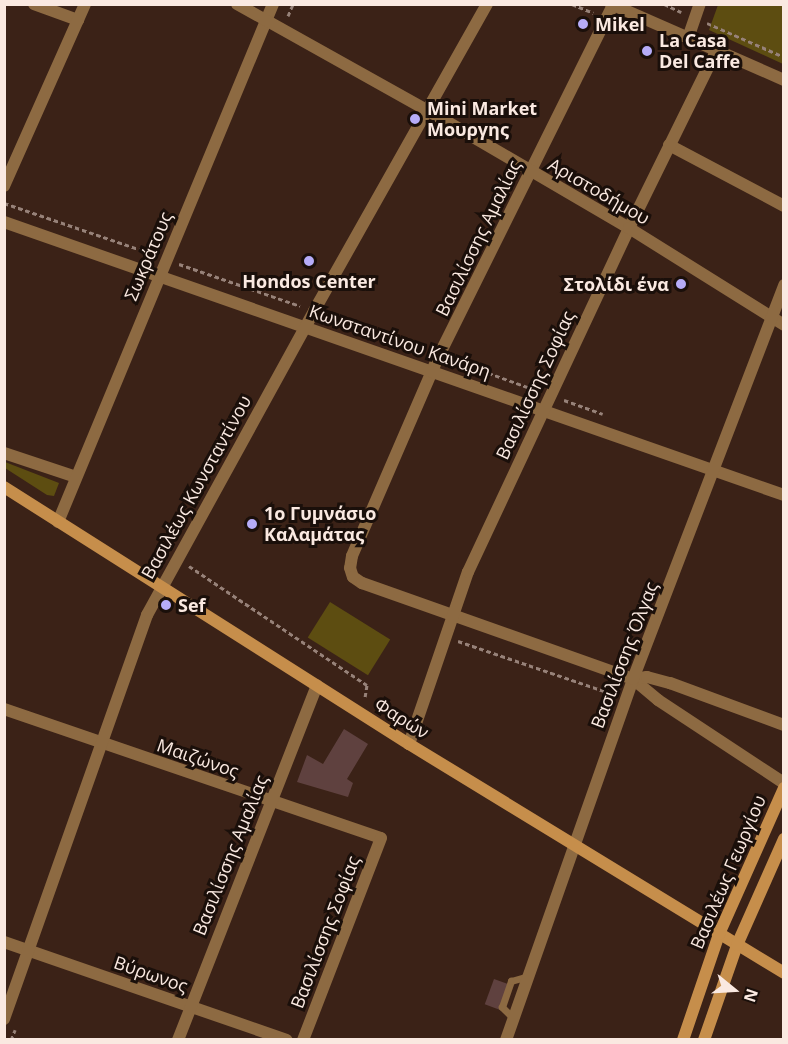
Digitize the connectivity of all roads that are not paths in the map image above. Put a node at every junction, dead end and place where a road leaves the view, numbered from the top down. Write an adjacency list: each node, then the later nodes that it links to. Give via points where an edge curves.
1 (34, 4): 8 (street)
2 (85, 4): 8 (street)
3 (237, 4): 9 (street, Αριστοδήμου)
4 (273, 4): 9 (street, Σωκράτους)
5 (487, 4): 13 (street, Βασιλέως Κωνσταντίνου)
6 (699, 4): 10 (street)
7 (612, 5): 10 (street); 15 (street, Βασιλίσσης Αμαλίας)
8 (78, 20): 16 (street)
9 (266, 20): 13 (street, Αριστοδήμου); 20 (street, Σωκράτους)
10 (688, 38): 11 (street)
11 (716, 51): 12 (street); 14 (street, Βασιλίσσης Σοφίας)
12 (783, 80)
13 (429, 111): 15 (street, Αριστοδήμου); 24 (street, Βασιλέως Κωνσταντίνου)
14 (669, 146): 17 (street); 19 (street, Βασιλίσσης Σοφίας)
15 (531, 172): 19 (street, Αριστοδήμου); 25 (street, Βασιλίσσης Αμαλίας)
16 (4, 186)
17 (783, 206)
18 (4, 222): 20 (street, Κωνσταντίνου Κανάρη)
19 (629, 228): 22 (street, Αριστοδήμου); 26 (street, Βασιλίσσης Σοφίας)
20 (159, 275): 24 (street, Κωνσταντίνου Κανάρη); 29 (street, Σωκράτους)
21 (783, 285): 22 (street, Βασιλίσσης Όλγας)
22 (771, 317): 23 (street, Αριστοδήμου); 28 (street, Βασιλίσσης Όλγας)
23 (783, 325)
24 (306, 327): 25 (street, Κωνσταντίνου Κανάρη); 33 (street, Βασιλέως Κωνσταντίνου)
25 (433, 371): 26 (street, Κωνσταντίνου Κανάρη); 34 (street, Βασιλίσσης Αμαλίας, via 350,568 353,577 362,583)
26 (543, 410): 28 (street, Κωνσταντίνου Κανάρη); 34 (street, Βασιλίσσης Σοφίας)
27 (4, 453): 29 (street)
28 (714, 470): 31 (street, Κωνσταντίνου Κανάρη); 35 (street, Βασιλίσσης Όλγας)
29 (76, 477): 32 (street, Σωκράτους)
30 (4, 487): 32 (main road, Φαρών)
31 (783, 495)
32 (58, 522): 33 (main road, Φαρών)
33 (161, 586): 36 (main road, Φαρών); 39 (street, Βασιλέως Κωνσταντίνου, via 144,621)
34 (451, 616): 35 (street); 40 (street, Βασιλίσσης Σοφίας)
35 (633, 679): 38 (street, via 647,677 670,683); 41 (street, via 658,700); 46 (street, Βασιλίσσης Όλγας)
36 (317, 685): 40 (main road, Φαρών); 43 (street, Βασιλίσσης Αμαλίας)
37 (4, 709): 39 (street, Μαιζώνος)
38 (783, 725)
39 (101, 743): 43 (street, Μαιζώνος); 50 (street, Βασιλέως Κωνσταντίνου)
40 (410, 744): 46 (main road, Φαρών)
41 (783, 783)
42 (783, 788): 47 (main road, Βασιλέως Γεωργίου)
43 (270, 802): 44 (street, Μαιζώνος); 52 (street, Βασιλίσσης Αμαλίας)
44 (381, 838): 56 (street, Βασιλίσσης Σοφίας)
45 (783, 839): 49 (main road, Βασιλέως Γεωργίου)
46 (574, 845): 47 (main road, Φαρών); 57 (street, Βασιλίσσης Όλγας)
47 (719, 934): 49 (main road, Φαρών); 58 (main road, Βασιλέως Γεωργίου)
48 (4, 942): 50 (street, Βύρωνος)
49 (738, 945): 51 (main road, Φαρών); 59 (main road, Βασιλέως Γεωργίου)
50 (28, 950): 52 (street, Βύρωνος); 53 (street, Βασιλέως Κωνσταντίνου)
51 (783, 974)
52 (190, 1006): 54 (street, Βασιλίσσης Αμαλίας); 55 (street, Βύρωνος)
53 (4, 1019)
54 (178, 1040)
55 (287, 1040)
56 (303, 1040)
57 (506, 1040)
58 (683, 1040)
59 (704, 1040)

